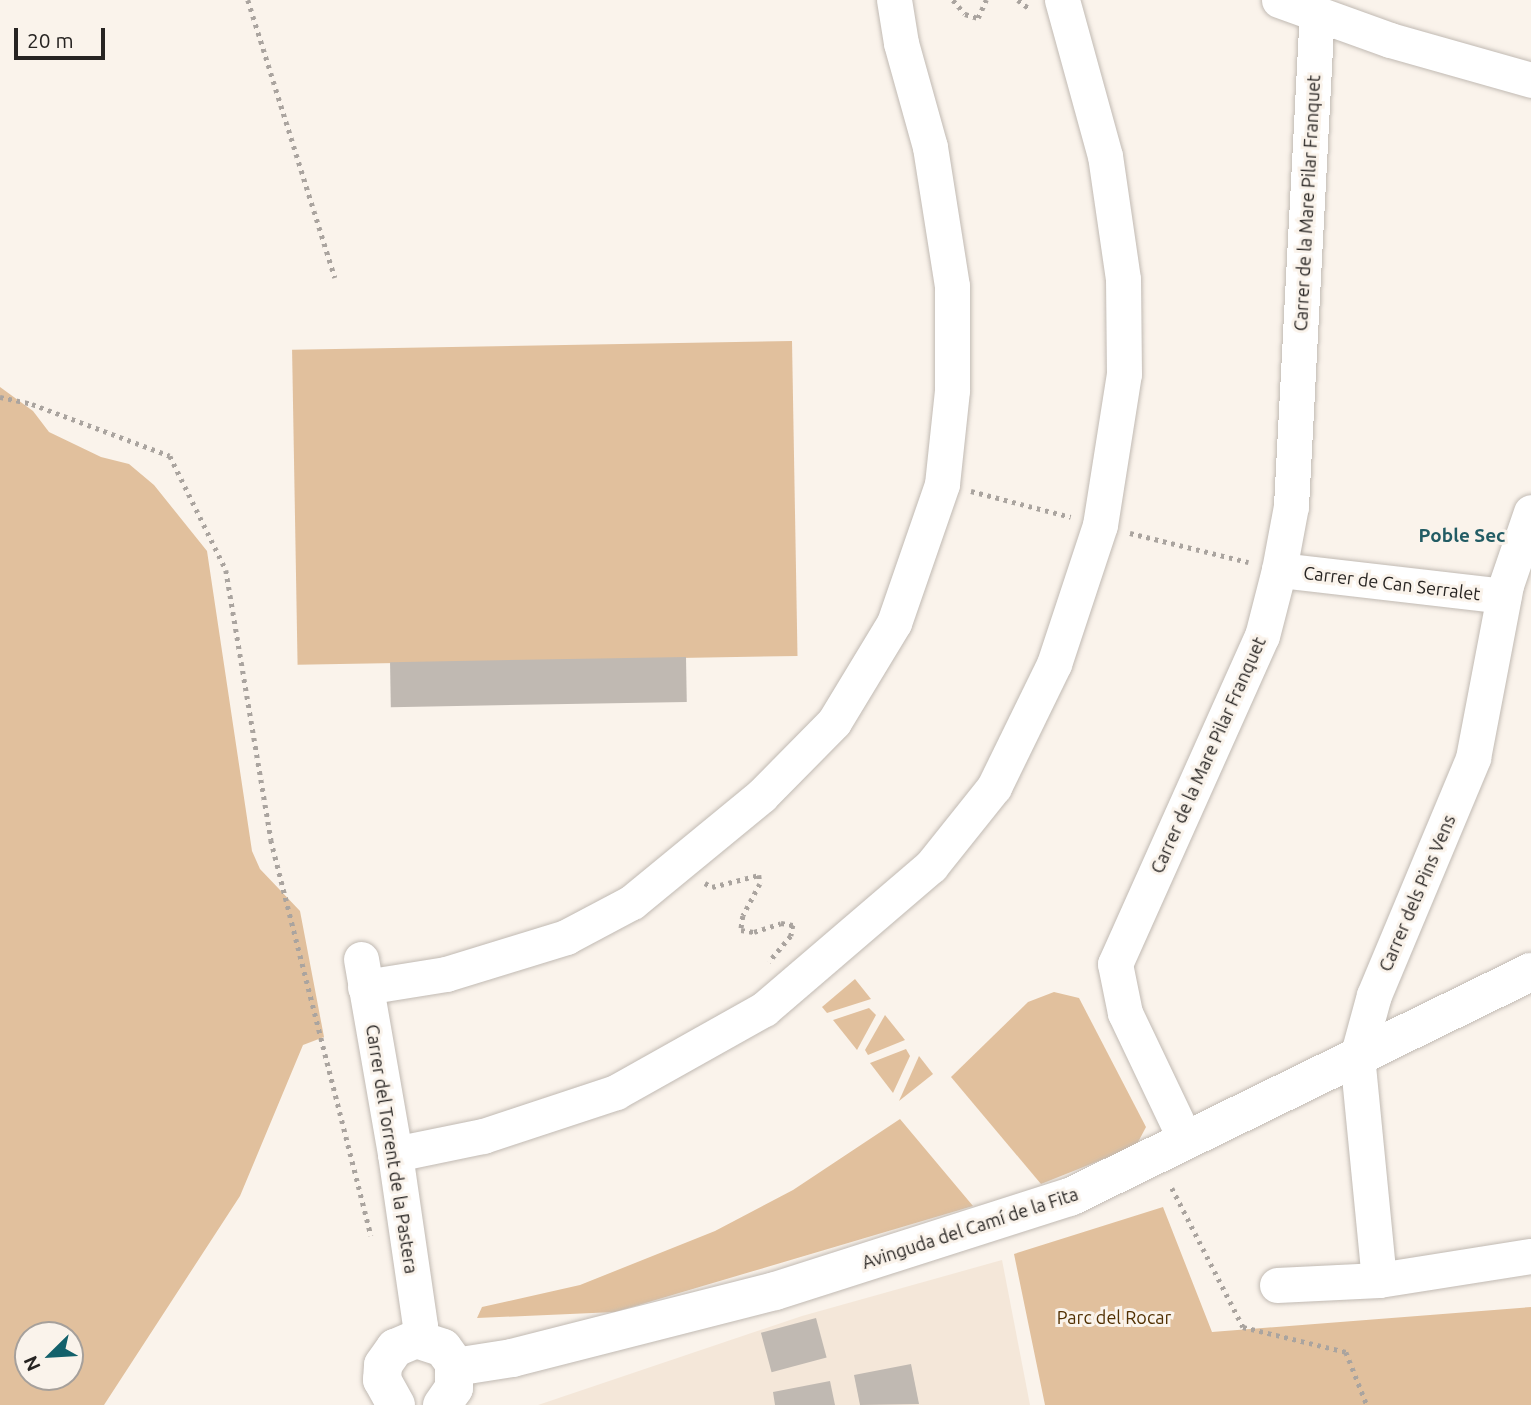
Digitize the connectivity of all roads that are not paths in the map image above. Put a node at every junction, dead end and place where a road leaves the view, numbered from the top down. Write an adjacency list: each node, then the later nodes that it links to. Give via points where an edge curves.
1 (894, 0): 12 (street, Carrer del Torrent de la Pastera, via 930,147 952,286 952,390 942,484 894,624 834,722 761,796 632,902 566,937 446,974 363,973)
2 (1062, 0): 12 (street, via 1105,156 1123,279 1124,374 1100,525 1054,664 994,787 931,866 789,989 691,1053 615,1092 483,1136)
3 (1279, 0): 4 (street)
4 (1317, 14): 5 (street); 7 (street, Carrer de la Mare Pilar Franquet, via 1291,506)
5 (1531, 80)
6 (1531, 512): 8 (street, Carrer dels Pins Vens)
7 (1279, 570): 8 (street, Carrer de Can Serralet); 11 (street, Carrer de la Mare Pilar Franquet, via 1262,636 1115,964 1125,1013)
8 (1504, 596): 10 (street, Carrer dels Pins Vens, via 1474,758 1374,995)
9 (1531, 971): 10 (street, Avinguda del Camí de la Fita)
10 (1357, 1058): 11 (street, Avinguda del Camí de la Fita); 14 (street, Carrer dels Pins Vens)
11 (1186, 1141): 17 (street, Avinguda del Camí de la Fita, via 1070,1198 775,1291 512,1358)
12 (395, 1154): 16 (street, Carrer del Torrent de la Pastera, via 420,1325)
13 (1531, 1256): 14 (street)
14 (1379, 1280): 15 (street)
15 (1277, 1285)
16 (416, 1339): 17 (street, via 443,1348); 18 (street, via 395,1348 383,1365)
17 (455, 1367): 19 (street, via 454,1388)
18 (387, 1402)
19 (442, 1405)

